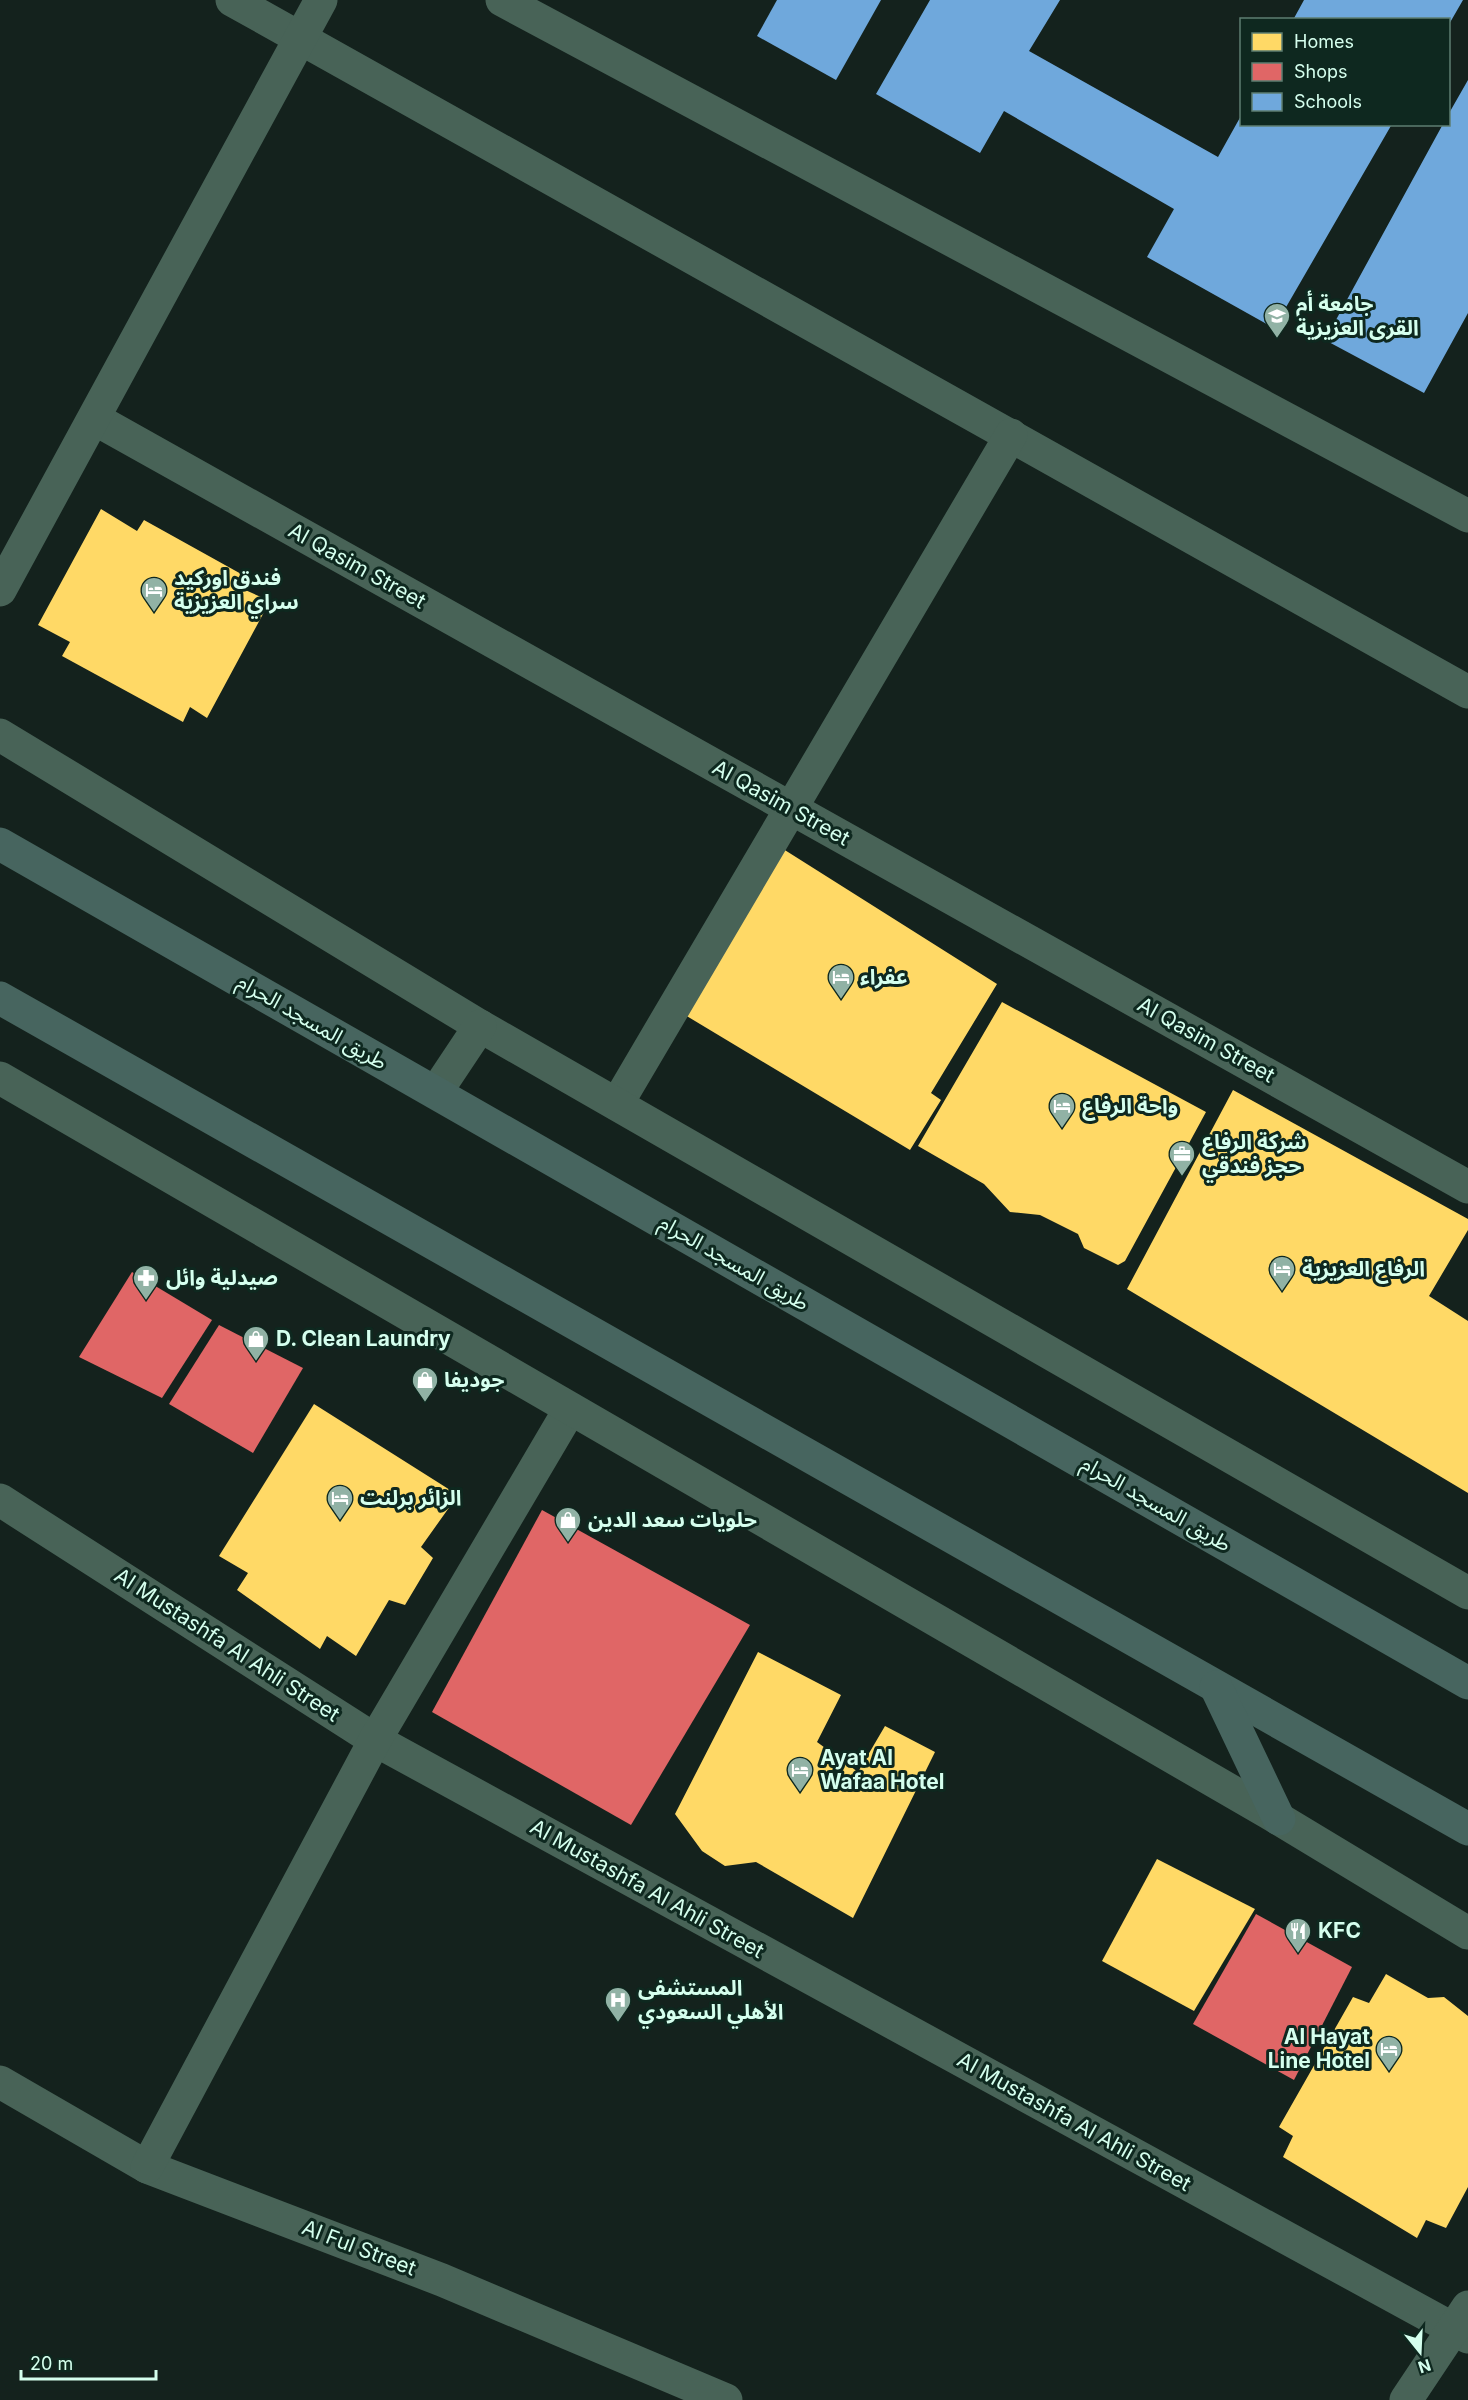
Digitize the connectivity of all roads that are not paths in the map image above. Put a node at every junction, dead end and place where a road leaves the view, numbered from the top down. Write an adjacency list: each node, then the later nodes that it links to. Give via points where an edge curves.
1 (232, 0): 4 (street)
2 (321, 0): 4 (street)
3 (502, 0): 7 (street)
4 (302, 37): 5 (street); 6 (street)
5 (95, 419): 8 (street); 11 (street, Al Qasim Street)
6 (1011, 435): 9 (street); 11 (street)
7 (1468, 516)
8 (0, 590)
9 (1468, 692)
10 (0, 735): 14 (street)
11 (792, 809): 17 (street); 18 (street, Al Qasim Street)
12 (0, 844): 16 (main road, طريق المسجد الحرام)
13 (0, 998): 23 (main road)
14 (480, 1026): 16 (street); 17 (street)
15 (0, 1078): 19 (street)
16 (436, 1092): 22 (main road, طريق المسجد الحرام)
17 (617, 1104): 21 (street)
18 (1468, 1187)
19 (570, 1409): 24 (street); 25 (street)
20 (0, 1500): 24 (street, Al Mustashfa Al Ahli Street)
21 (1468, 1593)
22 (1468, 1683)
23 (1216, 1687): 25 (main road); 26 (main road)
24 (375, 1740): 29 (street); 30 (street, Al Mustashfa Al Ahli Street)
25 (1279, 1819): 27 (street)
26 (1468, 1829)
27 (1468, 1934)
28 (0, 2082): 29 (street, Al Ful Street)
29 (147, 2167): 31 (street, Al Ful Street, via 442,2280)
30 (1463, 2325): 32 (street)
31 (726, 2400)
32 (1406, 2400)

